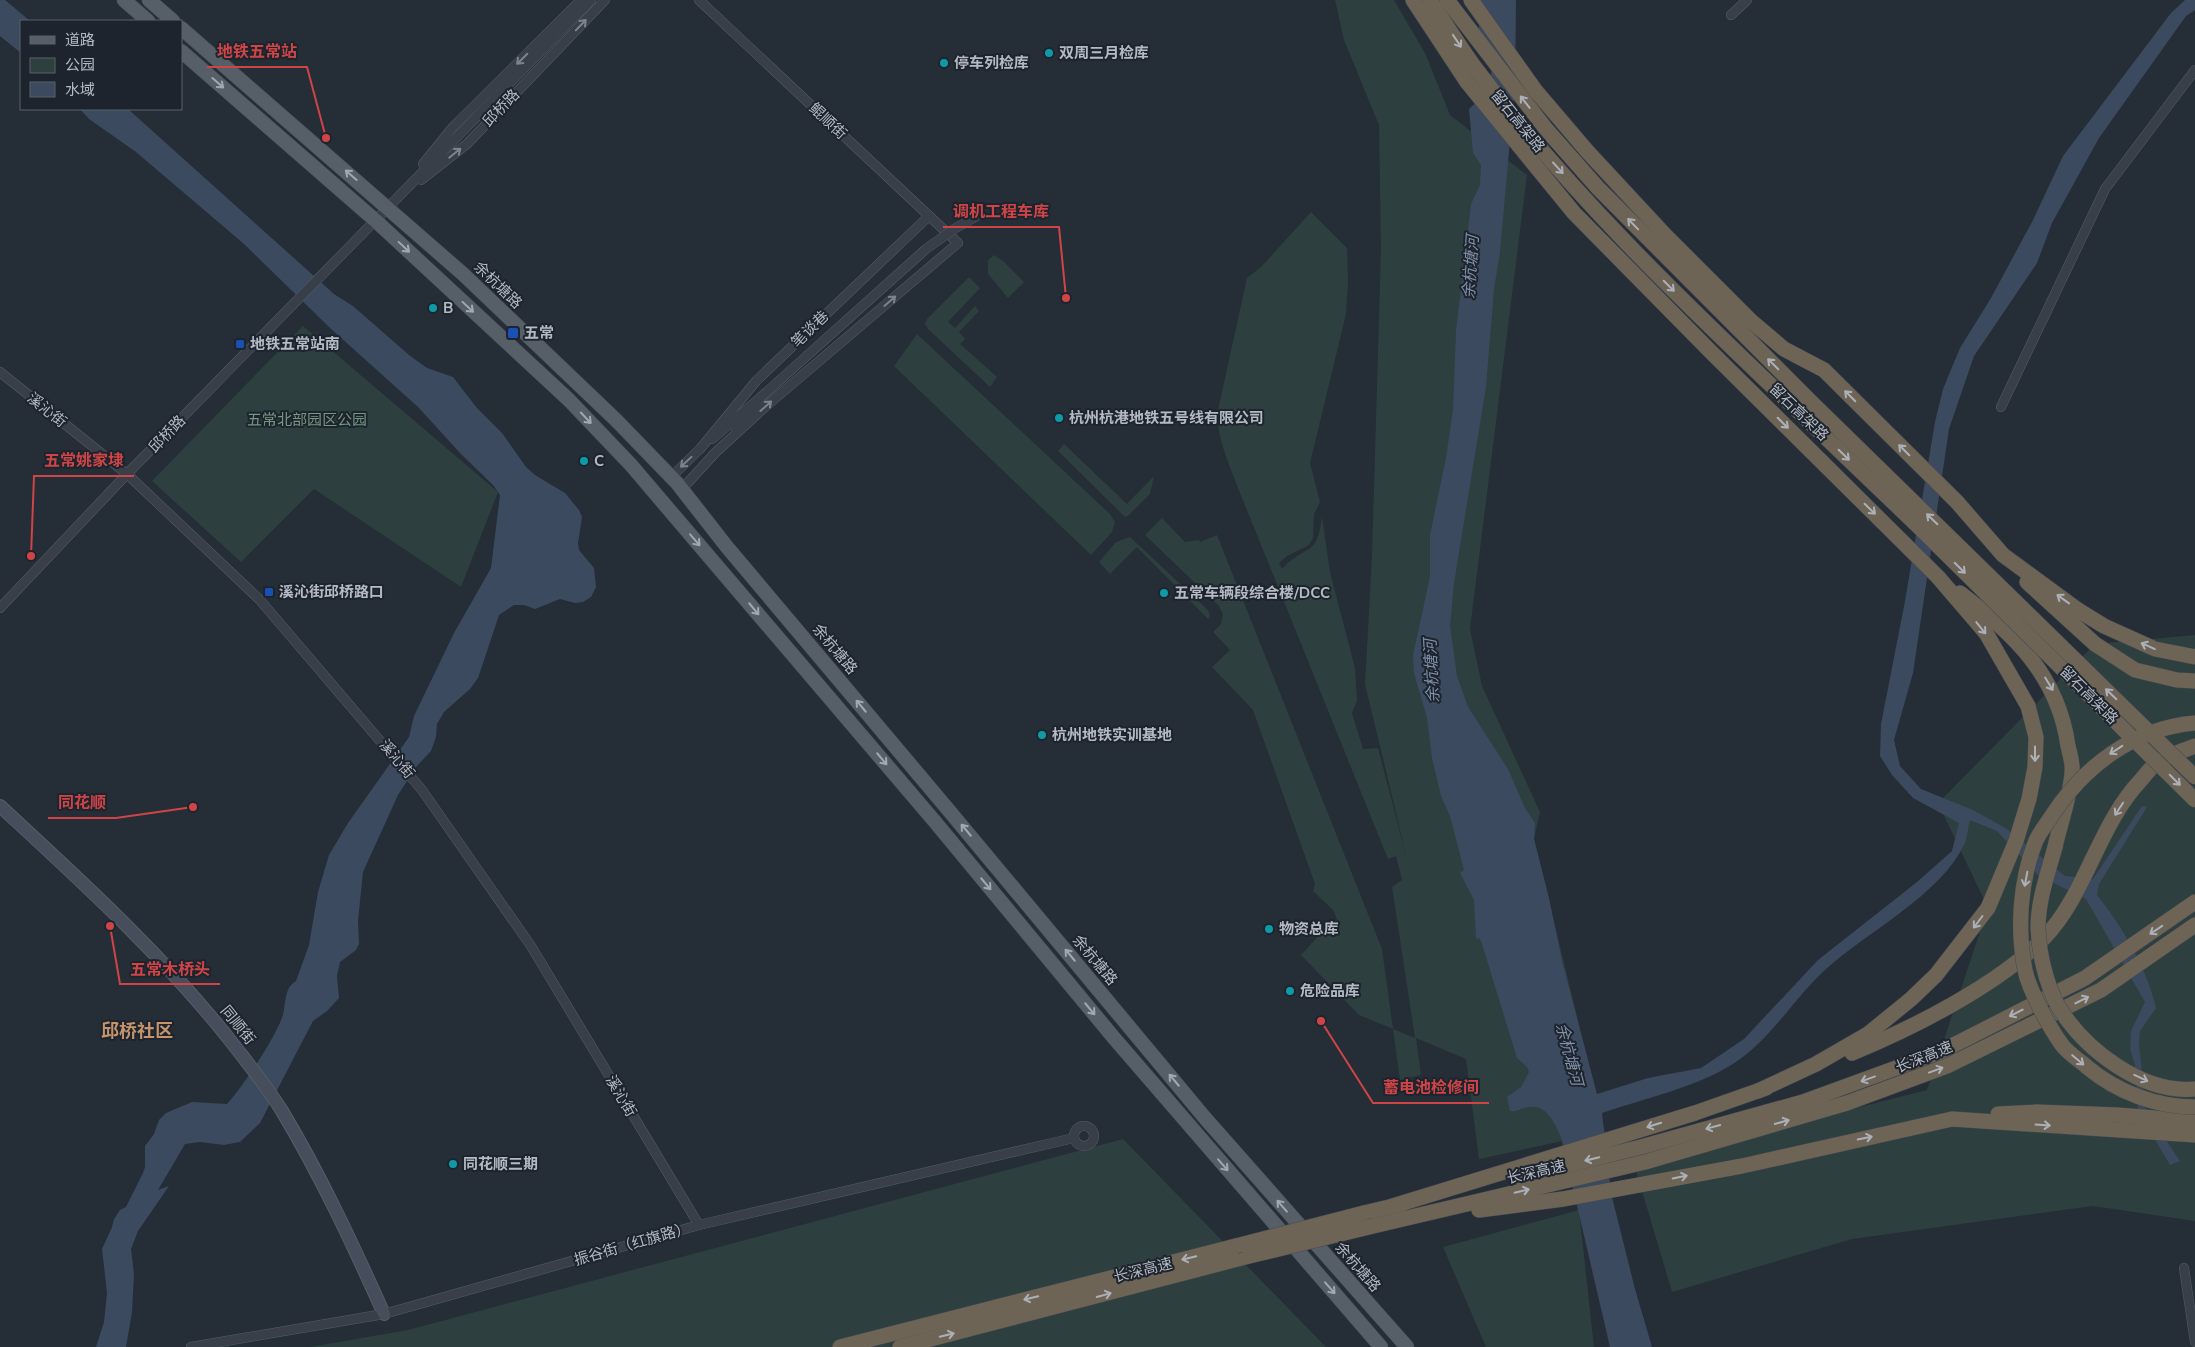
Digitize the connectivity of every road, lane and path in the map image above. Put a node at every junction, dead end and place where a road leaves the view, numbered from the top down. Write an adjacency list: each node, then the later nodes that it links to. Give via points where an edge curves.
1 (124, 0): 13 (main road)
2 (148, 0): 14 (main road)
3 (581, 0): 18 (street, 邱桥路, one-way to 18, via 453,127)
4 (591, 0): 18 (street, 邱桥路)
5 (605, 0): 18 (street, 邱桥路, one-way to 5, via 467,144)
6 (699, 0): 19 (street, 鲲顺街)
7 (1413, 0): 32 (highway, one-way to 32, via 1467,82 1574,213)
8 (1430, 0): 39 (highway, 留石高架路, one-way to 39, bridge, via 1476,68 1534,142 1603,217)
9 (1448, 0): 38 (highway, 留石高架路, one-way to 9, bridge, via 1807,398 1598,188 1546,129)
10 (1471, 0): 31 (highway, one-way to 10, via 1957,502 1824,370 1784,350 1665,235 1536,90)
11 (1747, 0): 12 (street)
12 (1731, 15)
13 (147, 20)
14 (172, 20)
15 (182, 29): 18 (main road, 余杭塘路, one-way to 15)
16 (182, 51): 21 (main road, one-way to 21)
17 (2195, 70): 25 (street, via 2105,189)
18 (388, 207): 21 (street, 邱桥路); 29 (main road, 余杭塘路, via 463,274)
19 (929, 216): 22 (street, 鲲顺街); 26 (street, 笔谈巷, via 756,380)
20 (977, 216): 24 (street, 笔谈巷, bridge, via 926,249)
21 (376, 220): 28 (street, 邱桥路); 59 (main road, one-way to 59, via 569,400 631,465 1114,1038)
22 (958, 242): 27 (street, 笔谈巷, one-way to 22)
23 (0, 372): 28 (street, 溪沁街)
24 (761, 397): 26 (street, 笔谈巷); 27 (street, 笔谈巷)
25 (2001, 407)
26 (700, 449): 29 (street, 笔谈巷, one-way to 29)
27 (715, 453): 30 (street, 笔谈巷)
28 (127, 474): 33 (street, 邱桥路); 52 (street, 溪沁街, via 259,599 413,779 531,946)
29 (671, 477): 30 (main road, 余杭塘路)
30 (682, 490): 60 (main road, 余杭塘路, one-way to 30, via 1205,1118 727,548)
31 (2003, 555): 34 (highway, one-way to 31, via 2155,649 2104,626); 35 (highway, via 2033,588 2095,644 2135,670)
32 (1938, 577): 43 (highway, one-way to 43, bridge, via 1989,615 2037,666 2052,689 2066,732 2072,772 2040,898 2038,929 2045,973 2058,1005 2079,1034 2114,1066 2152,1084); 44 (highway, one-way to 44, via 1986,633 2028,706 2036,737 2035,767 2016,841 1988,908 1936,975 1868,1034 1816,1064)
33 (0, 608)
34 (2195, 657)
35 (2195, 681)
36 (2195, 723): 45 (highway, one-way to 45, bridge, via 2162,730 2120,747 2091,768 2063,799 2035,842 2025,878 2020,922 2025,971 2041,1010 2062,1046 2100,1078 2135,1096 2178,1107)
37 (2195, 746): 44 (highway, one-way to 44, bridge, via 2157,763 2132,789 2070,901 2045,938 2008,969 1978,989 1882,1040)
38 (2195, 777)
39 (2195, 800)
40 (0, 806): 54 (street, 同顺街, via 150,948 248,1063 281,1110 336,1209)
41 (2195, 902): 50 (highway, 长深高速, one-way to 50, via 2085,978 1940,1052 1802,1102)
42 (2195, 925): 50 (highway, 长深高速, one-way to 42, via 1847,1103 1947,1066 2101,990)
43 (2195, 1089)
44 (1758, 1091): 51 (highway, one-way to 51, via 1564,1153)
45 (2195, 1107)
46 (1952, 1119): 47 (highway, via 2037,1112); 48 (highway, one-way to 48); 51 (highway, one-way to 46, via 1572,1197 1742,1166)
47 (2195, 1121)
48 (2195, 1135)
49 (1074, 1138): 52 (street, 振谷街（红旗路）)
50 (1633, 1157): 51 (highway, 长深高速)
51 (1393, 1214): 57 (highway, 长深高速, one-way to 57, bridge, via 1364,1213); 58 (highway, 长深高速, one-way to 51, bridge, via 1373,1226)
52 (698, 1225): 54 (street, 振谷街（红旗路）)
53 (2184, 1268): 55 (street)
54 (384, 1314): 56 (street, 振谷街（红旗路）)
55 (2195, 1342)
56 (190, 1347)
57 (840, 1347)
58 (900, 1347)
59 (1381, 1347)
60 (1407, 1347)

